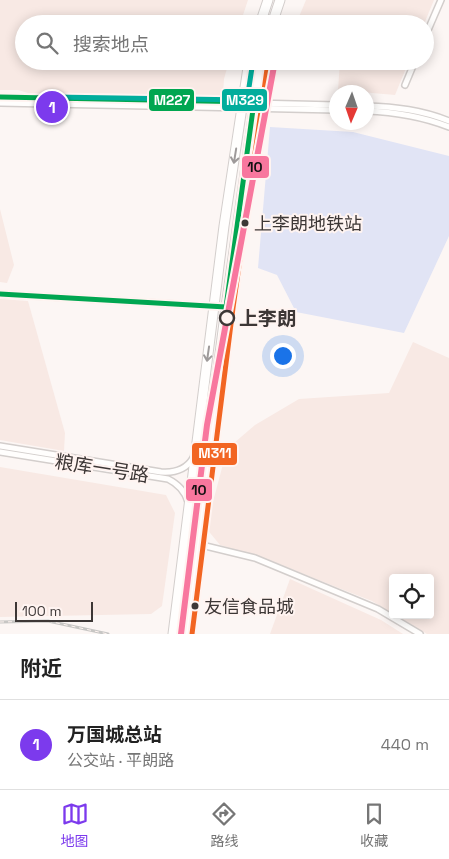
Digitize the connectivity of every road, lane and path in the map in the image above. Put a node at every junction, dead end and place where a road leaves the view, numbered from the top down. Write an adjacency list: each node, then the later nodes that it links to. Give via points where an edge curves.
1 (268, 0): 4 (main road)
2 (280, 0): 5 (main road)
3 (441, 0): 6 (street)
4 (263, 15)
5 (275, 15)
6 (434, 17)
7 (248, 70): 13 (main road)
8 (260, 70): 14 (main road)
9 (411, 70): 10 (street)
10 (405, 85)
11 (0, 97): 13 (street)
12 (0, 103): 13 (street)
13 (242, 105): 14 (street); 22 (main road, one-way to 22)
14 (254, 105): 15 (street); 17 (street); 23 (main road)
15 (329, 105)
16 (374, 106): 19 (street, via 419,111)
17 (329, 110)
18 (374, 111): 20 (street, via 419,116)
19 (449, 121)
20 (449, 127)
21 (0, 294): 22 (street)
22 (215, 306): 23 (street); 26 (main road, one-way to 26)
23 (226, 307): 29 (main road)
24 (0, 446): 26 (street, 粮库一号路, via 161,472 183,469)
25 (0, 452): 27 (street, 粮库一号路, via 168,479 180,487)
26 (195, 455): 27 (main road)
27 (188, 507): 28 (main road)
28 (185, 541): 29 (street); 30 (main road)
29 (195, 543): 31 (main road); 32 (street, via 255,558 378,609)
30 (173, 634)
31 (184, 634)
32 (420, 634)

